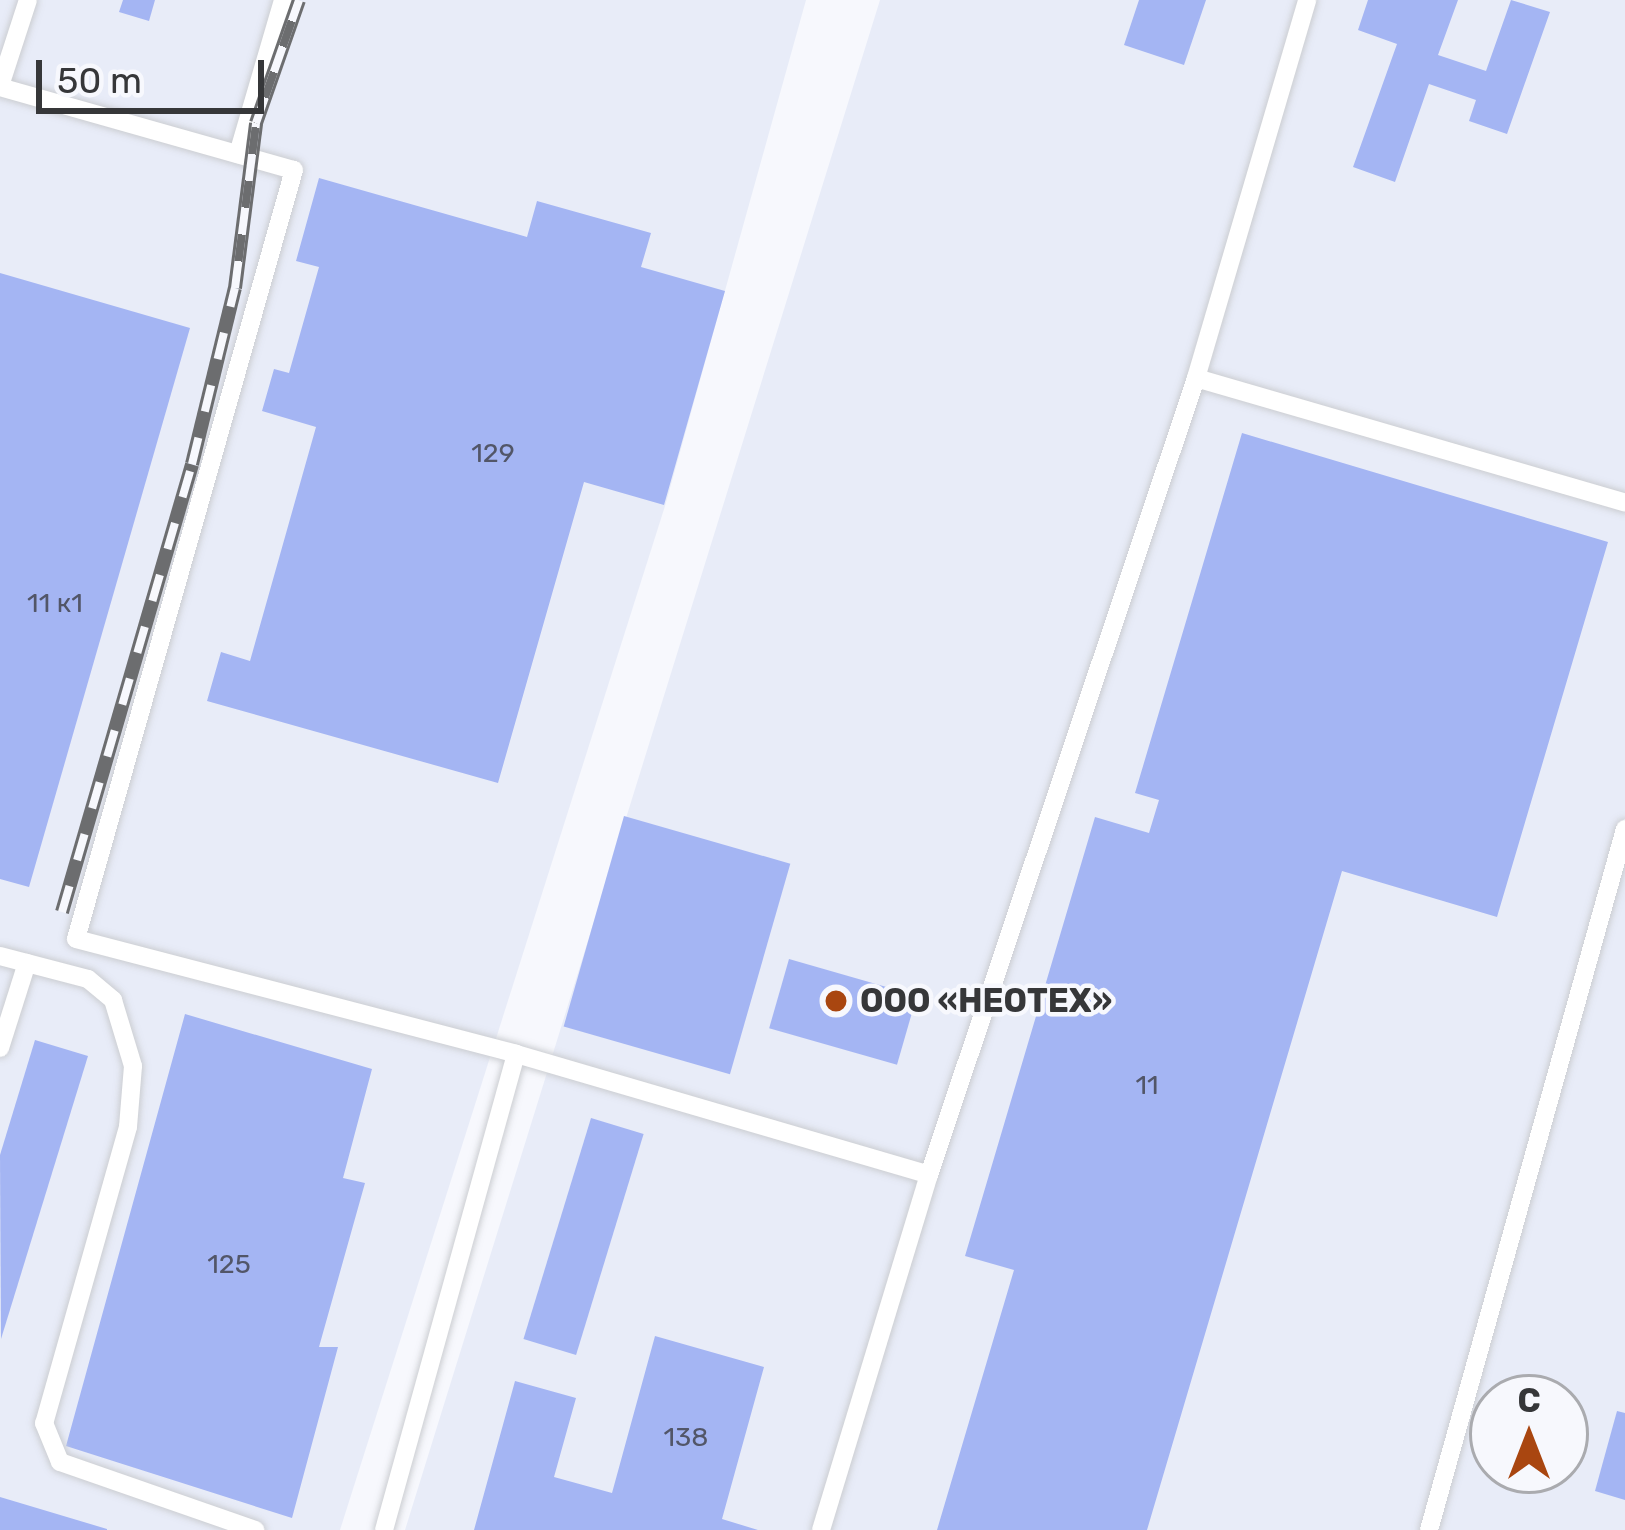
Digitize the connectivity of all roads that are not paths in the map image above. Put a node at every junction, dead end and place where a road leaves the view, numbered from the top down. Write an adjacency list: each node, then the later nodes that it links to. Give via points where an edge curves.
1 (28, 0): 4 (lane)
2 (283, 0): 5 (lane)
3 (1307, 0): 6 (lane)
4 (0, 87): 5 (lane)
5 (238, 154): 12 (lane, via 294,170 76,939)
6 (1196, 378): 7 (lane); 13 (lane)
7 (1625, 503)
8 (1625, 829): 17 (lane)
9 (0, 956): 10 (lane)
10 (27, 963): 11 (lane); 14 (lane, via 88,979 113,1000 133,1066 128,1127 44,1424 59,1462)
11 (0, 1048)
12 (516, 1054): 13 (lane); 15 (lane)
13 (929, 1175): 16 (lane)
14 (255, 1530)
15 (385, 1530)
16 (821, 1530)
17 (1429, 1530)

